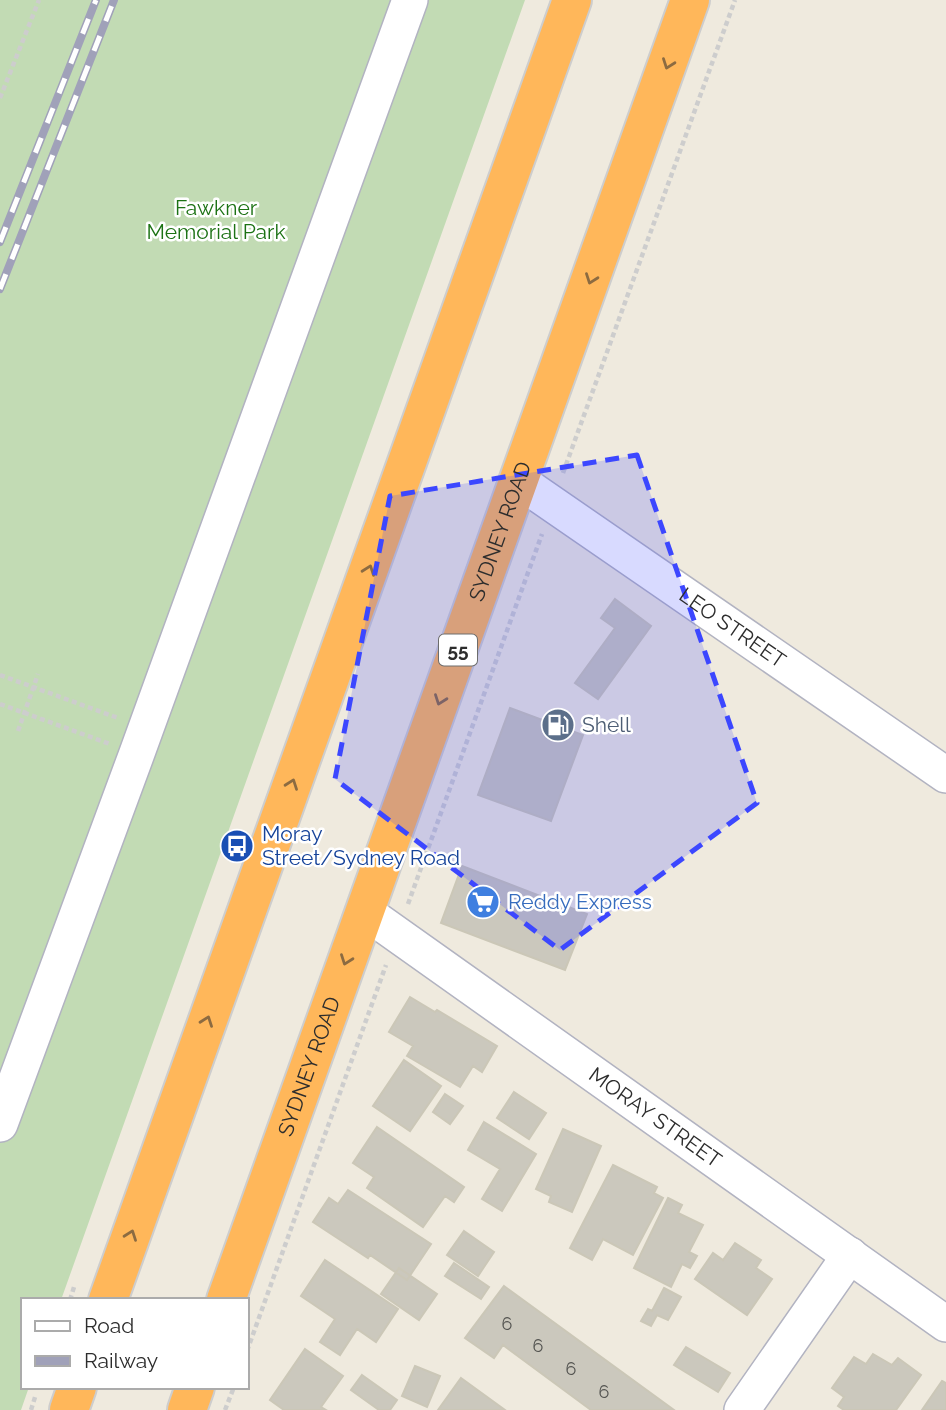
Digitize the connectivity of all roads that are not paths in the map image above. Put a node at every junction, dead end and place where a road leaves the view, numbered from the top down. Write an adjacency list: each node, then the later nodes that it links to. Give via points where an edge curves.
1 (410, 0): 7 (street)
2 (572, 0): 9 (highway, one-way to 2)
3 (691, 0): 4 (highway, SYDNEY ROAD / 55, one-way to 4)
4 (519, 481): 5 (street, LEO STREET); 6 (highway, SYDNEY ROAD / 55, one-way to 6)
5 (946, 775)
6 (364, 911): 8 (street, MORAY STREET); 10 (highway, SYDNEY ROAD / 55, one-way to 10)
7 (0, 1124)
8 (850, 1255): 11 (street, MORAY STREET); 16 (street)
9 (109, 1298)
10 (227, 1298)
11 (946, 1324)
12 (76, 1389): 14 (highway)
13 (194, 1389): 15 (highway)
14 (69, 1410)
15 (187, 1410)
16 (742, 1410)

